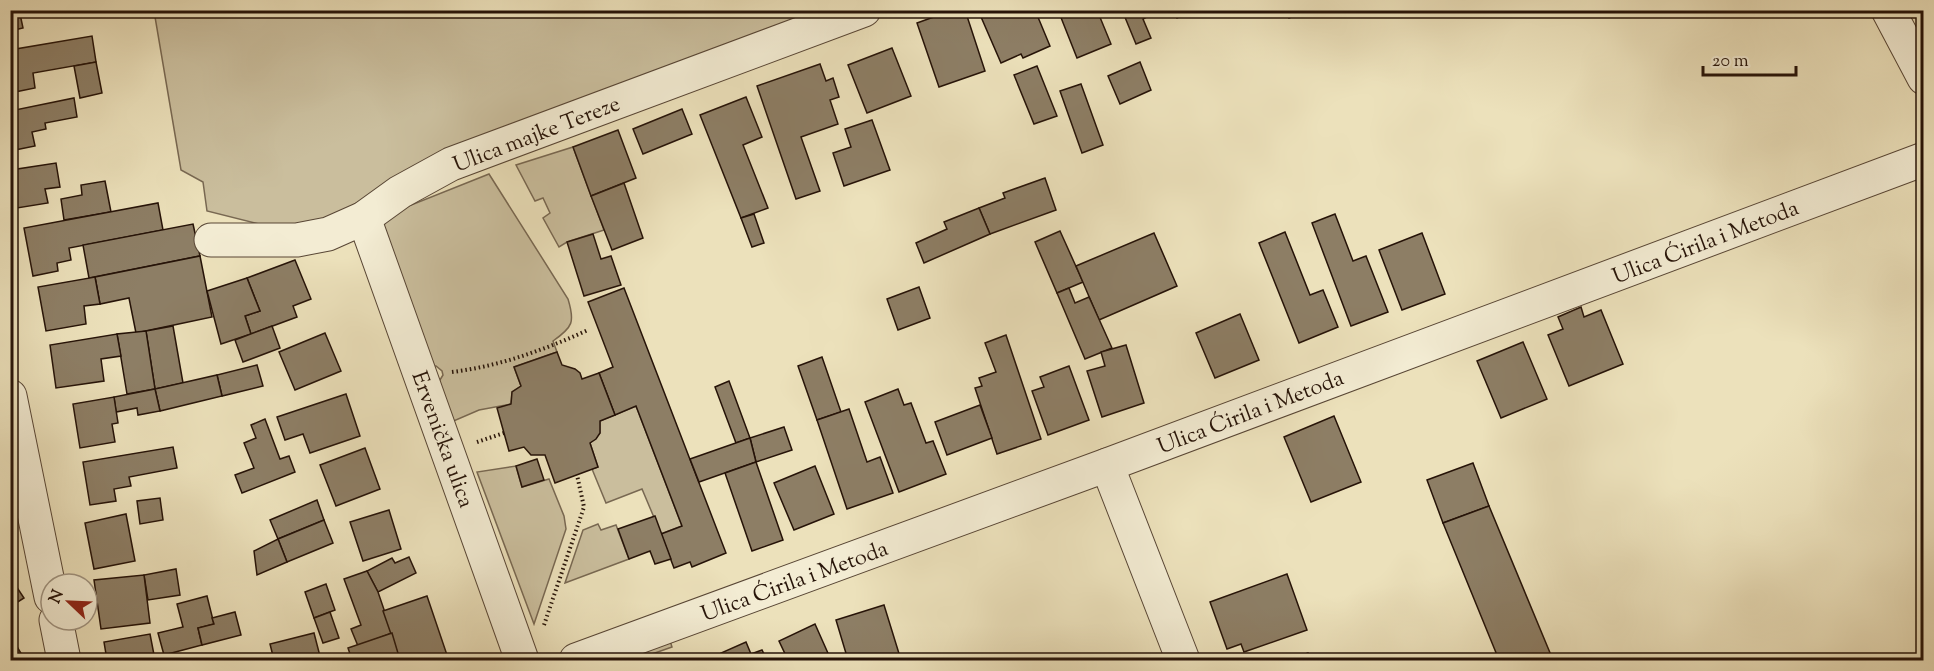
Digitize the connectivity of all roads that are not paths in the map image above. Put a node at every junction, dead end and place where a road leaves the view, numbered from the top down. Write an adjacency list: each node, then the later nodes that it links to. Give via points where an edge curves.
1 (864, 10): 5 (street, Ulica majke Tereze, via 451,164 400,192)
2 (1888, 10): 3 (street)
3 (1923, 78)
4 (1923, 159): 8 (street, Ulica Ćirila i Metoda)
5 (364, 218): 6 (street, Ulica majke Tereze, via 328,234 297,240); 12 (street, Ervenička ulica)
6 (211, 240)
7 (10, 396): 9 (street)
8 (1107, 465): 13 (street, Ulica Ćirila i Metoda); 14 (street)
9 (46, 572)
10 (58, 632): 11 (street)
11 (64, 660)
12 (522, 660)
13 (576, 660)
14 (1183, 660)

